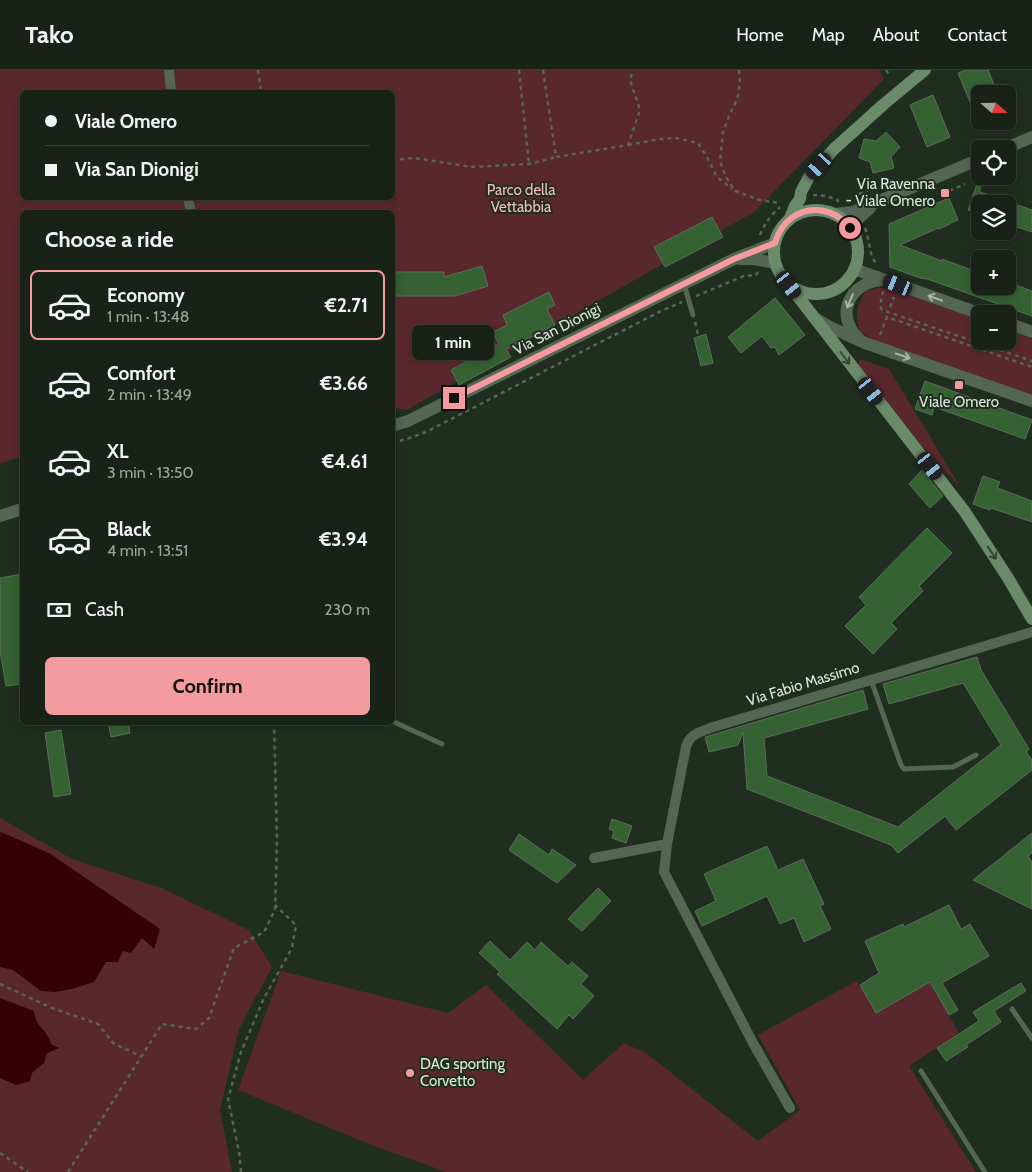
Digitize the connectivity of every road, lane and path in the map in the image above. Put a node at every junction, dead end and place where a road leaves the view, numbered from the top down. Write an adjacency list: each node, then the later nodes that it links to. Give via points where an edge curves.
1 (169, 70): 10 (street)
2 (258, 70): 11 (path)
3 (518, 70): 18 (path)
4 (543, 70): 15 (path)
5 (633, 70): 14 (path, via 630,80 640,110)
6 (739, 70): 20 (path, via 737,100 723,132 720,162)
7 (886, 70): 9 (path)
8 (925, 70): 23 (main road, via 834,149 809,177)
9 (890, 76)
10 (171, 90)
11 (261, 90)
12 (1032, 137): 13 (street)
13 (1016, 144)
14 (628, 146): 15 (path); 20 (path, via 676,138 698,143 717,177)
15 (556, 157): 18 (path)
16 (395, 160): 18 (path, via 414,158 472,168)
17 (971, 163): 24 (street)
18 (529, 164)
19 (965, 184): 22 (path)
20 (735, 191): 25 (path, via 760,200)
21 (815, 194): 26 (path, via 831,197)
22 (942, 194)
23 (800, 199): 28 (main road); 30 (main road)
24 (878, 201): 29 (street, via 853,212); 32 (street)
25 (779, 202)
26 (843, 204)
27 (782, 206): 33 (path, via 769,218)
28 (812, 210): 29 (main road); 30 (main road)
29 (835, 214): 32 (main road)
30 (790, 218): 34 (main road, via 780,229)
31 (864, 227): 37 (path, via 870,252)
32 (850, 228): 38 (main road, via 858,250)
33 (759, 238)
34 (775, 243): 35 (street, Via San Dionigi); 36 (main road)
35 (734, 259): 36 (street, Via San Dionigi); 40 (street, Via San Dionigi)
36 (775, 263): 41 (main road)
37 (882, 266)
38 (854, 269): 41 (main road, via 842,284 825,293 806,293); 42 (street)
39 (758, 270): 44 (path, via 756,275 744,276)
40 (684, 284): 48 (lane); 58 (street, Via San Dionigi)
41 (789, 285): 49 (main road)
42 (884, 285): 47 (street, one-way to 42); 54 (street, one-way to 54, via 872,281 855,291 848,303 848,323); 55 (path, via 882,310)
43 (895, 293): 45 (path)
44 (697, 296)
45 (890, 307)
46 (661, 311): 59 (path, via 428,431)
47 (971, 311)
48 (693, 315): 52 (path)
49 (816, 319): 54 (street); 62 (main road, one-way to 62, via 966,512)
50 (1016, 326): 51 (street)
51 (1032, 332)
52 (698, 335)
53 (880, 338): 56 (path, via 887,317)
54 (860, 340): 57 (street, one-way to 57)
55 (1032, 361)
56 (1032, 367)
57 (1032, 401)
58 (395, 425)
59 (395, 442)
60 (20, 510): 61 (street)
61 (0, 516)
62 (1032, 619)
63 (1032, 632): 64 (street, Via Fabio Massimo)
64 (871, 680): 68 (lane, via 904,769 953,768); 69 (street, Via Fabio Massimo, via 695,734 686,747)
65 (395, 722): 67 (lane)
66 (274, 725): 71 (path, via 278,840)
67 (442, 744)
68 (976, 755)
69 (667, 844): 70 (street); 77 (street, Via Fabio Massimo, via 664,872)
70 (594, 858)
71 (275, 905): 75 (path, via 264,932 234,948 209,1018 196,1029 162,1024); 81 (path, via 296,925 292,948 264,998 241,1052 228,1099)
72 (0, 984): 75 (path, via 52,1008 98,1024 113,1043)
73 (1012, 1009): 74 (lane)
74 (1032, 1038)
75 (142, 1057): 80 (path)
76 (921, 1071): 82 (lane)
77 (790, 1108)
78 (0, 1153): 79 (path)
79 (28, 1172)
80 (68, 1172)
81 (241, 1172)
82 (985, 1172)

